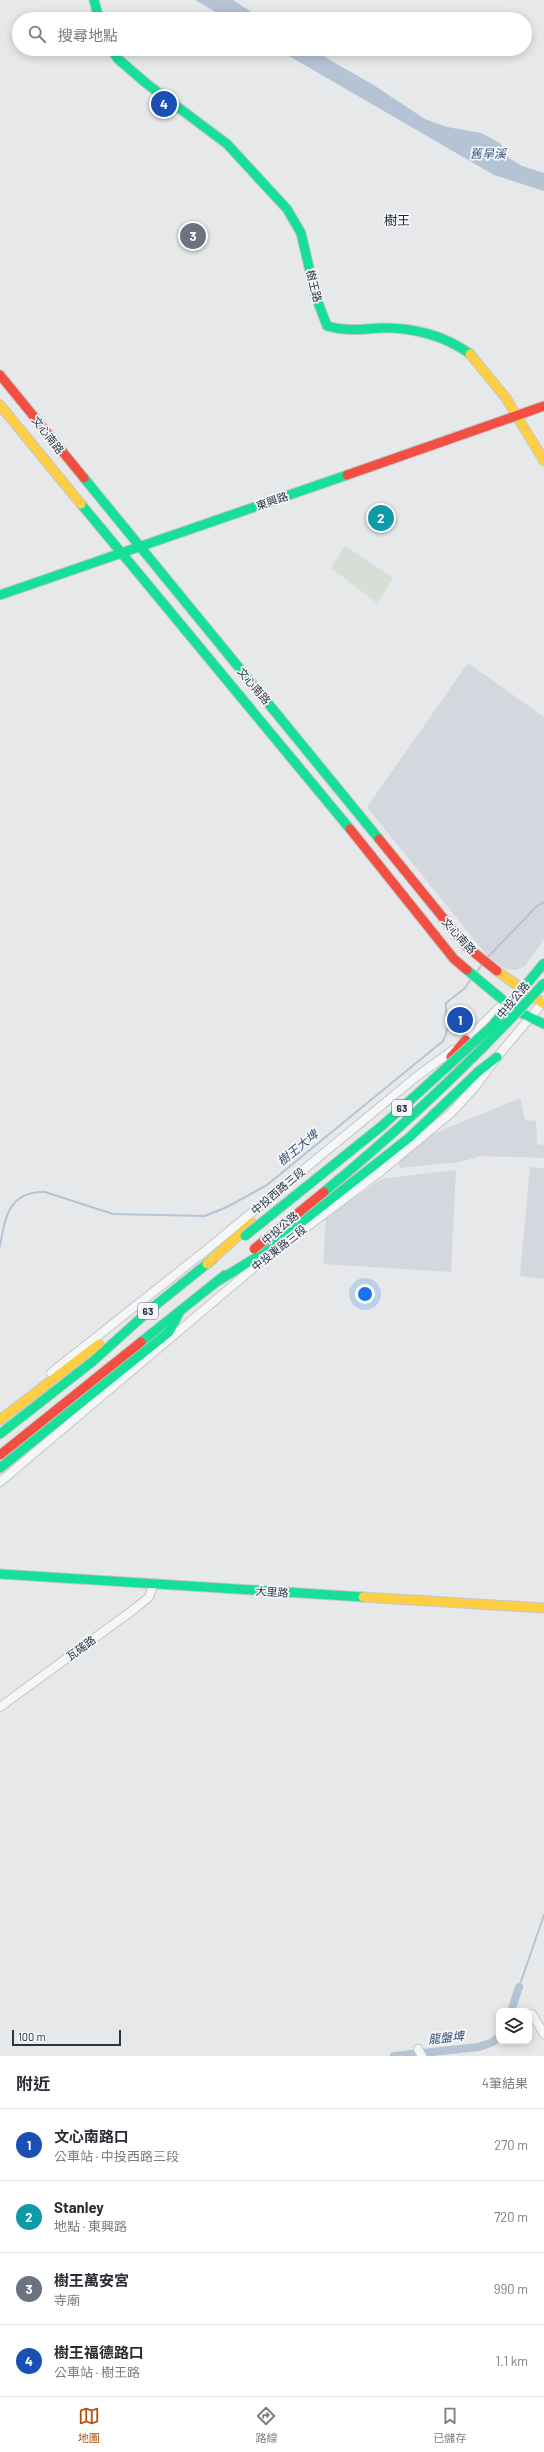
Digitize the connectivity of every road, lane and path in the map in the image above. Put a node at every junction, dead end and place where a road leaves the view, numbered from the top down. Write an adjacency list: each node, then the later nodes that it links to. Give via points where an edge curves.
1 (94, 0): 2 (main road)
2 (97, 12)
3 (116, 56): 7 (main road, 樹王路, via 147,84 227,144 287,209 301,233 316,297 327,326 349,332 398,329 457,344 484,370)
4 (0, 375): 9 (main road, 文心南路)
5 (0, 405): 10 (main road, 文心南路)
6 (544, 406): 7 (main road, 東興路)
7 (518, 416): 8 (main road, 樹王路); 9 (main road, 東興路)
8 (544, 461)
9 (139, 548): 10 (main road, 東興路); 15 (main road, 文心南路, via 466,946)
10 (121, 553): 11 (main road, 東興路); 16 (main road, 文心南路, via 454,959)
11 (0, 595)
12 (544, 955): 15 (street, 中投西路三段)
13 (544, 963): 22 (main road, 中投公路 / 63, bridge, via 492,1026 384,1125)
14 (544, 983): 23 (main road, 中投公路 / 63, bridge, via 494,1038 386,1141)
15 (517, 987): 16 (street, 中投西路三段); 17 (main road, 文心南路)
16 (504, 1002): 18 (main road, 文心南路); 20 (street, 中投西路三段)
17 (543, 1003): 18 (street, 中投東路三段)
18 (531, 1018): 19 (main road, 文心南路); 21 (street, 中投東路三段)
19 (544, 1024)
20 (466, 1040): 22 (main road, via 437,1072 236,1236); 26 (street, 中投西路三段, via 416,1077 210,1247)
21 (497, 1057): 23 (main road, via 410,1137 260,1255); 31 (street, 中投東路三段, via 451,1113 380,1172 277,1249)
22 (207, 1264): 25 (main road, 中投公路 / 63)
23 (218, 1281): 24 (main road, 中投公路 / 63)
24 (183, 1307): 29 (main road, 中投公路 / 63); 30 (main road, via 169,1332)
25 (152, 1308): 27 (main road, via 102,1342); 28 (main road, 中投公路 / 63, via 92,1362)
26 (0, 1413)
27 (0, 1420)
28 (0, 1434)
29 (0, 1456)
30 (0, 1468)
31 (0, 1482)
32 (0, 1574): 33 (main road, 大里路)
33 (154, 1583): 34 (main road, 大里路); 35 (street, 瓦磘路, via 149,1597 133,1610)
34 (544, 1608)
35 (0, 1707)
36 (532, 2014): 37 (street)
37 (544, 2034)

